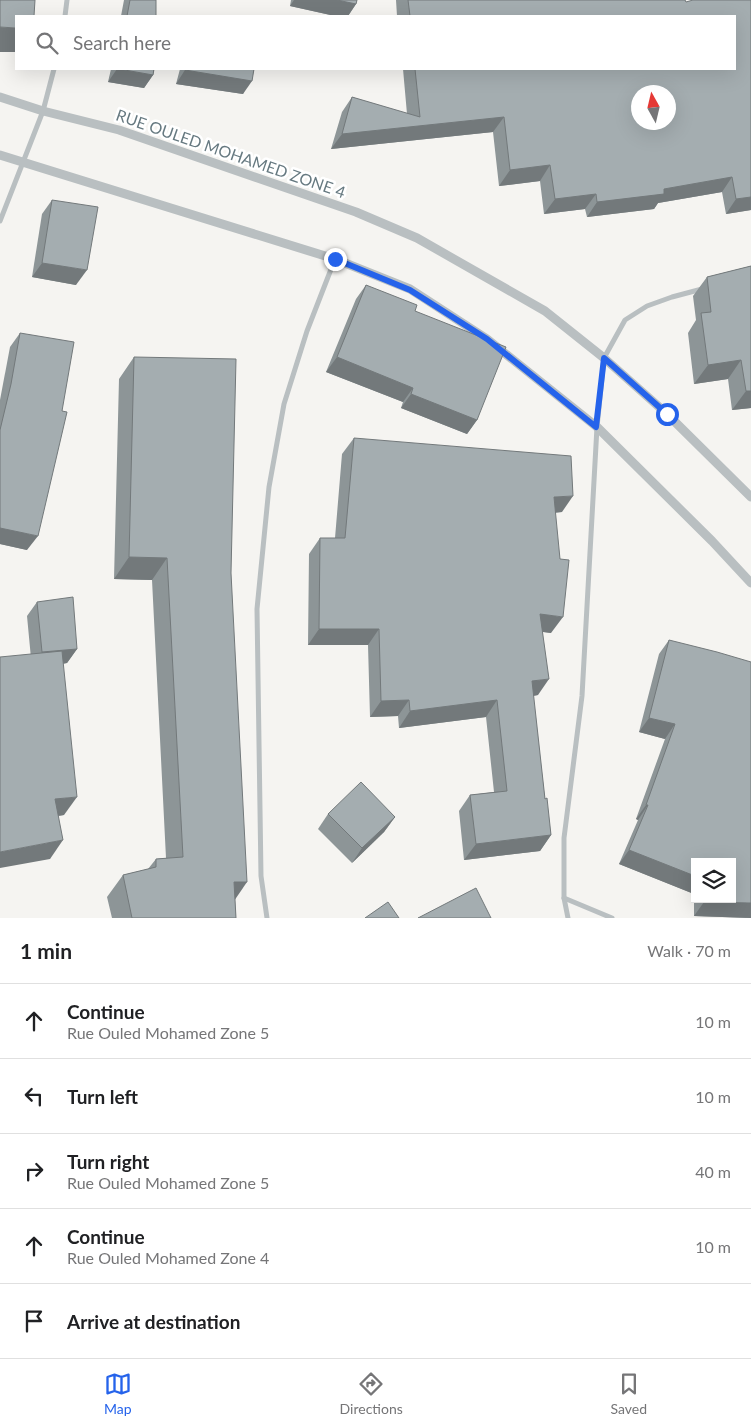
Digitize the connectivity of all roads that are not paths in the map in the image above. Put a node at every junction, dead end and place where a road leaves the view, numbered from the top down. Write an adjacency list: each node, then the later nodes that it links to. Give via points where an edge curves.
1 (67, 0): 2 (street)
2 (64, 15)
3 (54, 70): 5 (street)
4 (0, 97): 5 (street, RUE OULED MOHAMED ZONE 4)
5 (43, 111): 7 (street); 11 (street, RUE OULED MOHAMED ZONE 4, via 119,130 356,212 417,238 545,311)
6 (0, 155): 7 (street)
7 (23, 163): 8 (street); 9 (street)
8 (0, 222)
9 (335, 259): 12 (street, via 410,290 487,339); 16 (street, via 307,331 284,404 268,496 257,609 261,876)
10 (707, 288): 11 (street, via 647,306 625,320)
11 (604, 358): 12 (street); 13 (street, RUE OULED MOHAMED ZONE 4, via 667,414)
12 (596, 427): 14 (street); 15 (street, via 582,696 564,838)
13 (751, 498)
14 (751, 583)
15 (564, 898): 17 (street); 18 (street)
16 (267, 918)
17 (568, 918)
18 (612, 918)

